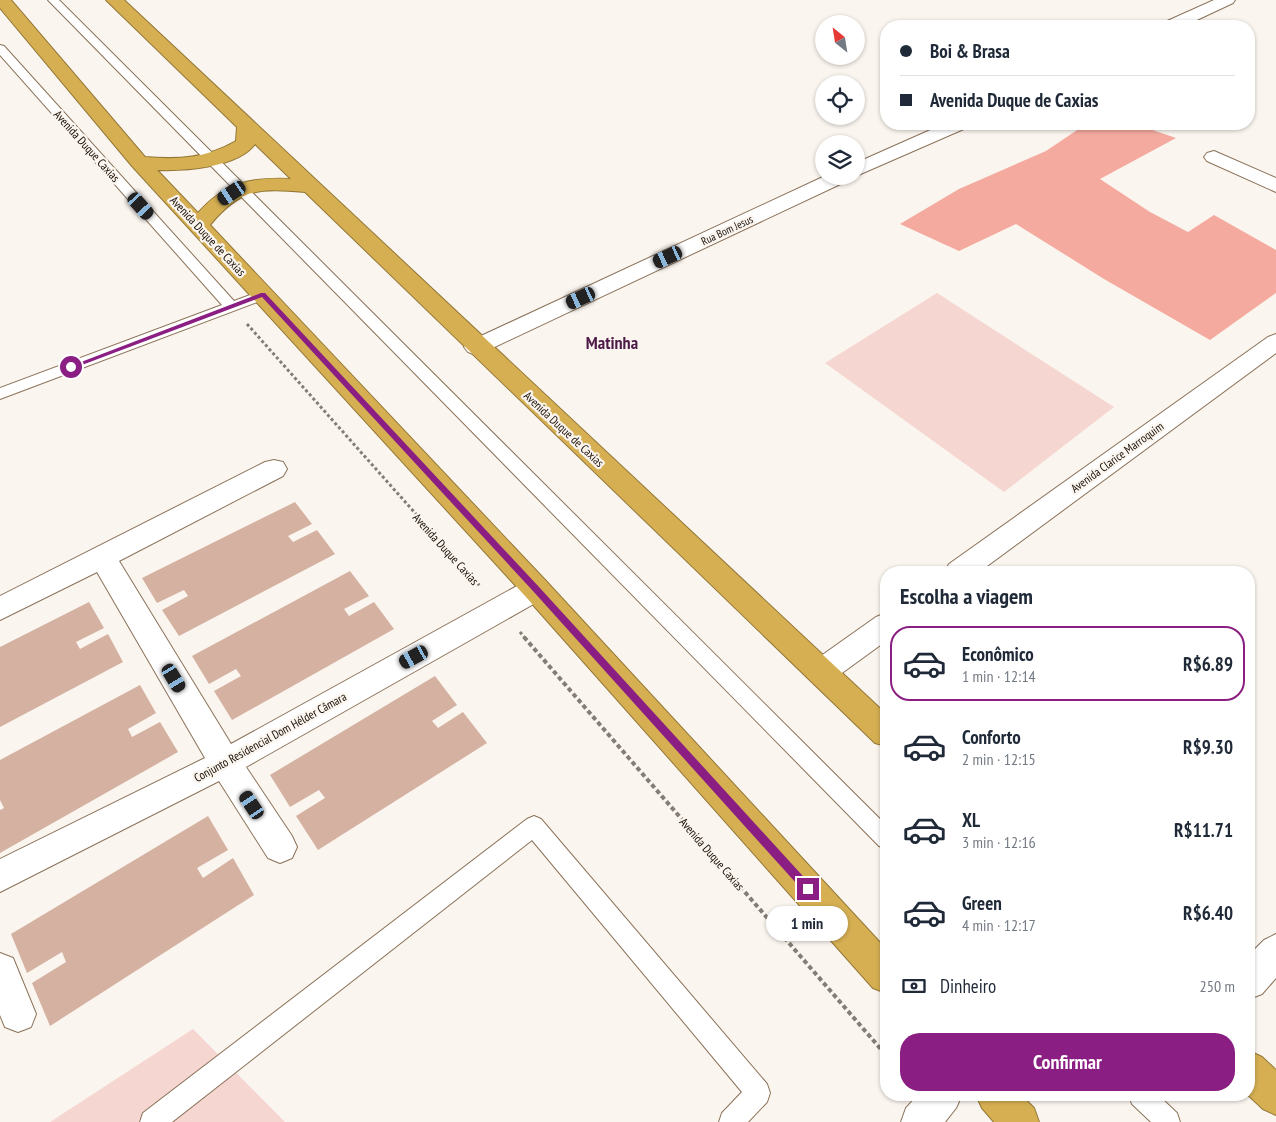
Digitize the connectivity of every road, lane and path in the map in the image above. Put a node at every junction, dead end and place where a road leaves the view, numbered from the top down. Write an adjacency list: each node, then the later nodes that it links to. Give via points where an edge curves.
1 (54, 0): 10 (lane)
2 (114, 0): 7 (highway, Avenida Duque de Caxias)
3 (1227, 0): 5 (street)
4 (4, 7): 11 (highway, Avenida Duque de Caxias)
5 (1184, 20)
6 (0, 48): 19 (lane, Avenida Duque Caxias)
7 (247, 126): 10 (highway, via 245,144); 15 (highway, Avenida Duque de Caxias)
8 (946, 130): 12 (street)
9 (1214, 157): 14 (street)
10 (213, 160): 11 (highway, via 178,165); 16 (lane)
11 (139, 162): 17 (highway, Avenida Duque de Caxias)
12 (865, 166)
13 (823, 185): 21 (street, Rua Bom Jesus)
14 (1276, 186)
15 (312, 187): 16 (highway, via 261,184); 21 (highway, Avenida Duque de Caxias)
16 (240, 188): 17 (highway, via 221,200); 33 (lane)
17 (198, 226): 18 (highway, Avenida Duque de Caxias)
18 (263, 295): 19 (lane); 26 (highway, Avenida Duque de Caxias)
19 (231, 306): 22 (lane); 28 (path, Avenida Duque Caxias)
20 (1276, 342): 25 (street, Avenida Clarice Marroquim)
21 (476, 346): 30 (highway, Avenida Duque de Caxias)
22 (0, 394)
23 (274, 470): 24 (street)
24 (103, 558): 27 (street); 32 (street)
25 (967, 566)
26 (536, 589): 28 (street, Conjunto Residencial Dom Hélder Câmara); 37 (highway, Avenida Duque de Caxias)
27 (0, 610)
28 (501, 610): 32 (street, Conjunto Residencial Dom Hélder Câmara); 41 (path, Avenida Duque Caxias)
29 (880, 629): 30 (street)
30 (821, 672): 31 (highway, Avenida Duque de Caxias)
31 (880, 727)
32 (225, 763): 34 (street); 35 (street, Conjunto Residencial Dom Hélder Câmara)
33 (880, 833)
34 (280, 847)
35 (0, 876)
36 (1276, 952): 39 (street)
37 (880, 968)
38 (0, 971): 40 (street)
39 (1255, 975)
40 (18, 1014)
41 (880, 1049)
42 (1255, 1076): 43 (highway)
43 (1276, 1096)
44 (938, 1101): 49 (street)
45 (1001, 1101): 50 (highway)
46 (1147, 1101): 51 (lane)
47 (152, 1122): 48 (lane, via 534,826 758,1093)
48 (731, 1122)
49 (920, 1122)
50 (1020, 1122)
51 (1168, 1122)

